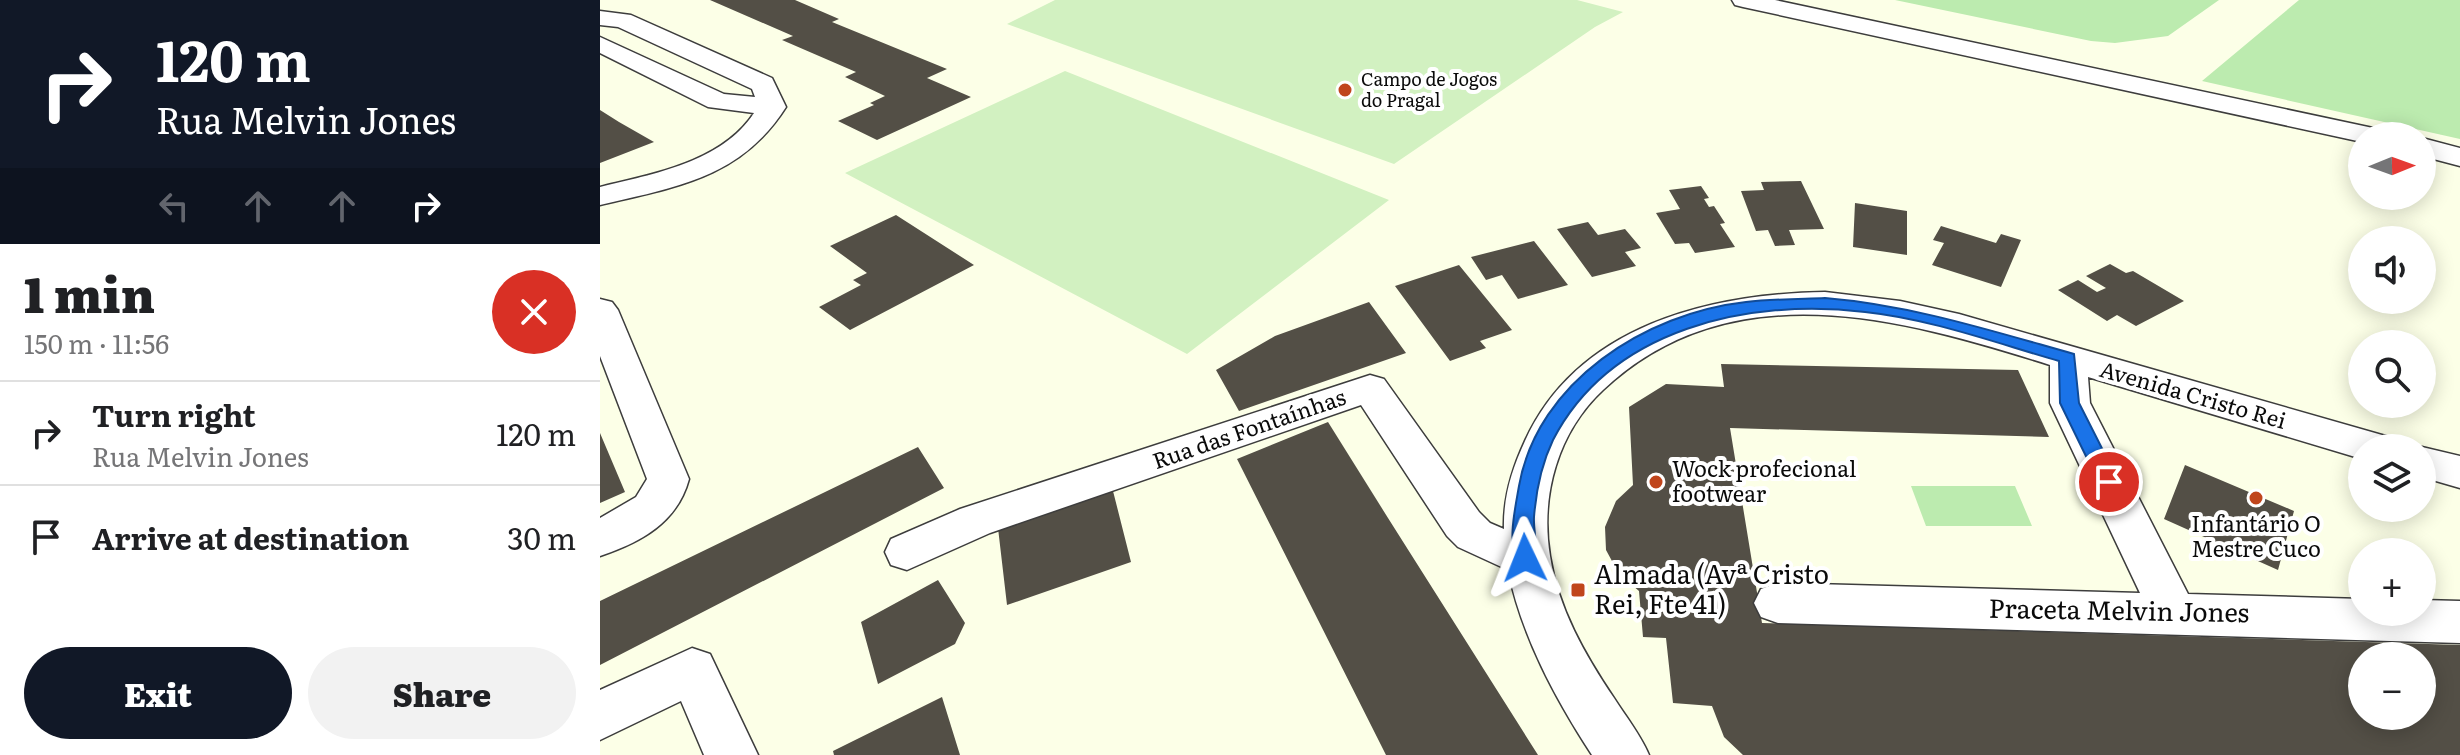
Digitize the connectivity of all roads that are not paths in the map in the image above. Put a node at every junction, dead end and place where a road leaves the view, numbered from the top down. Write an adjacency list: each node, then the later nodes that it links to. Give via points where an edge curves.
1 (1743, 0): 5 (street)
2 (600, 18): 4 (street, via 623,20 763,84)
3 (600, 44): 4 (street, via 718,101)
4 (772, 107): 8 (street, via 763,126 710,162)
5 (2348, 131)
6 (2436, 151): 7 (street)
7 (2460, 157)
8 (600, 196)
9 (600, 310): 14 (street, via 668,479 652,509)
10 (2068, 358): 11 (street, Avenida Cristo Rei); 16 (street, Avenida Cristo Rei, via 1911,314 1825,303 1744,307 1671,327 1608,362 1560,412 1530,477); 18 (street, via 2070,403)
11 (2348, 440)
12 (2436, 466): 13 (street)
13 (2460, 472)
14 (600, 538)
15 (907, 552): 16 (street, Rua das Fontaínhas, via 975,521 1370,388 1463,524 1474,535)
16 (1525, 558): 22 (street, Avenida Cristo Rei, via 1548,630 1578,692)
17 (1778, 603): 18 (street, Praceta Melvin Jones)
18 (2173, 612): 19 (street, Praceta Melvin Jones)
19 (2460, 622)
20 (600, 716): 21 (street, via 692,670)
21 (731, 755)
22 (1622, 755)

